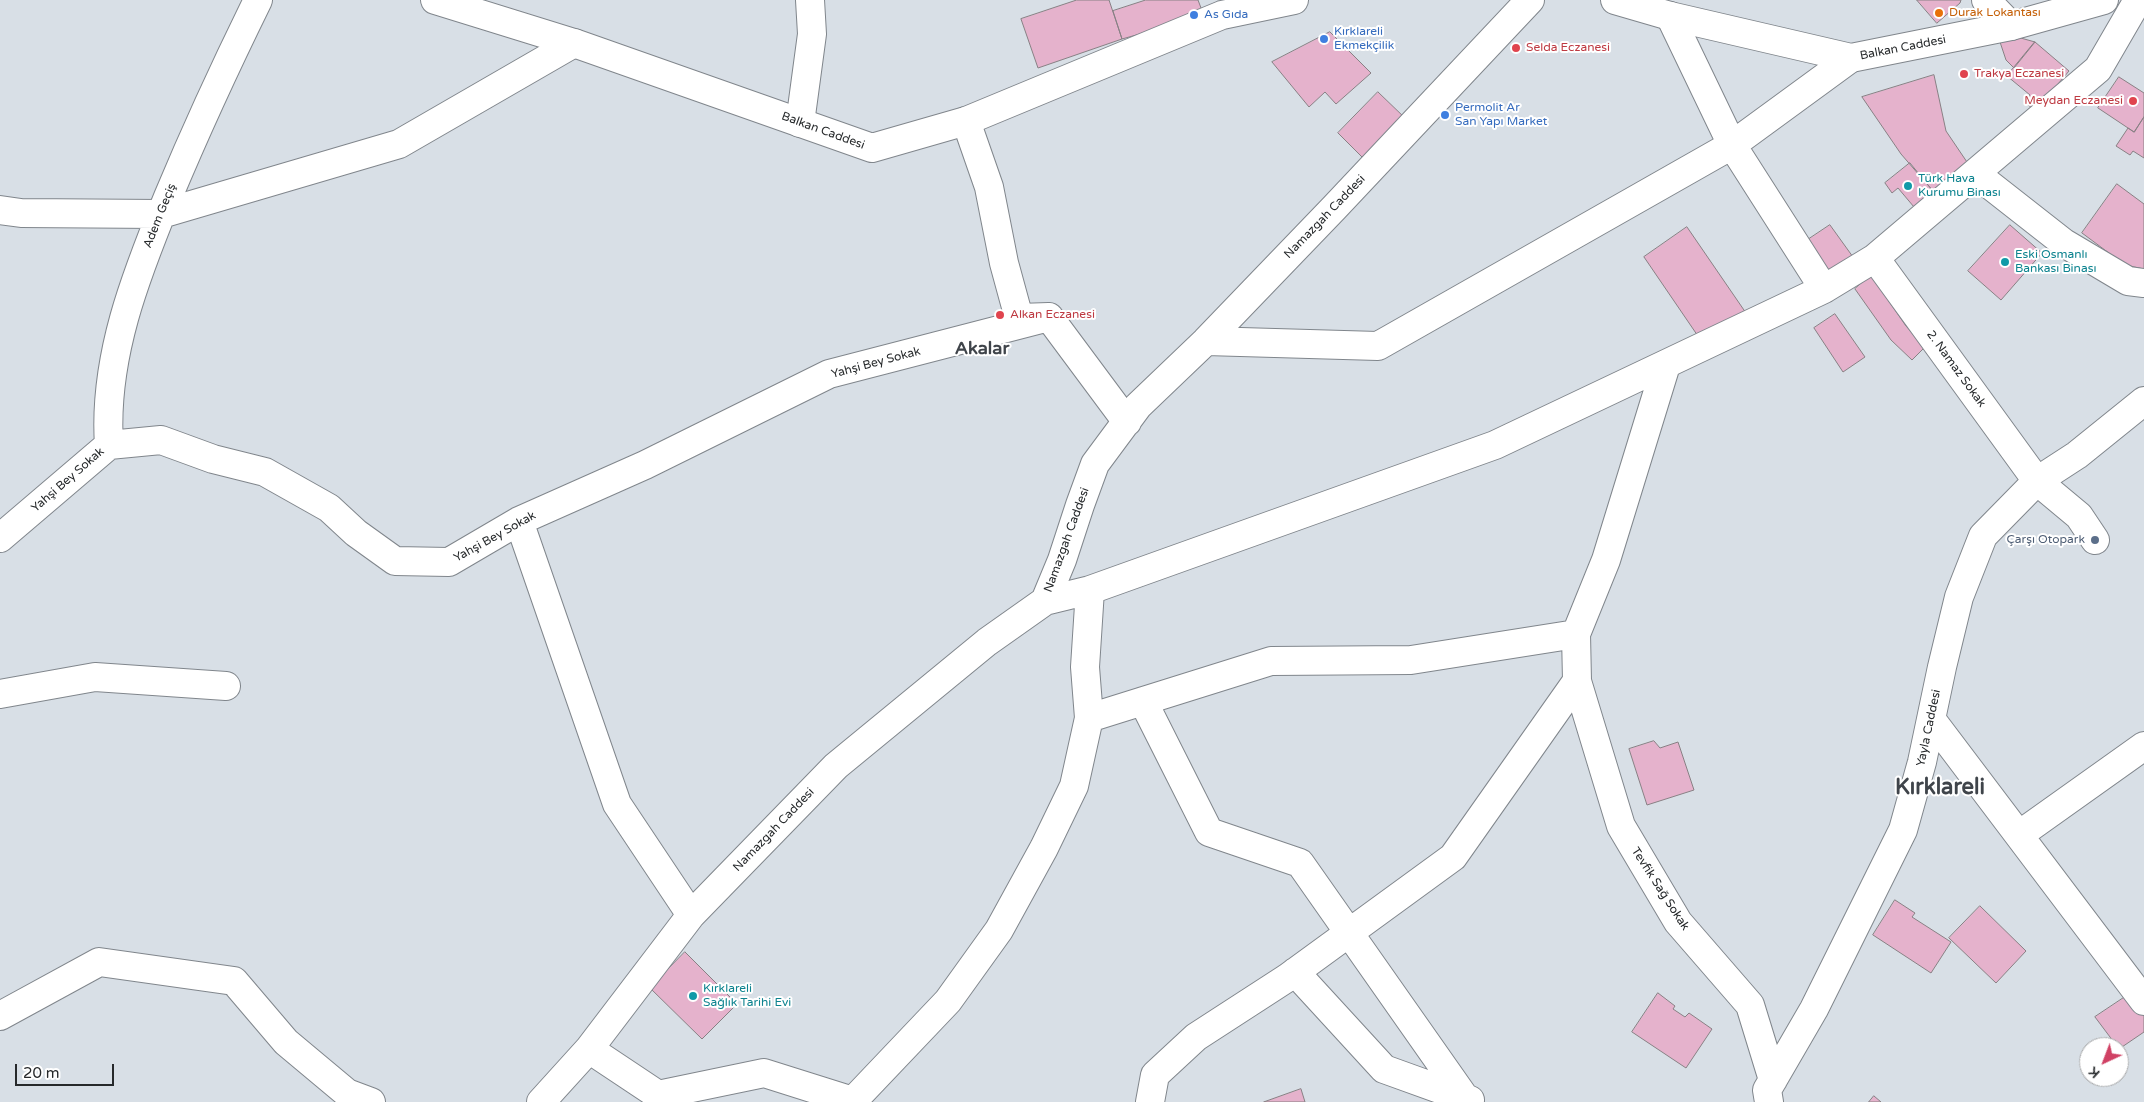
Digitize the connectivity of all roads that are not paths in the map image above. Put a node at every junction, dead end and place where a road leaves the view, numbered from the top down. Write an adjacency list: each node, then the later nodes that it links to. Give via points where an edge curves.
1 (258, 0): 20 (street, Adem Geçiş, via 194,134)
2 (435, 0): 13 (street, Balkan Caddesi)
3 (810, 0): 16 (street, via 812,34)
4 (1294, 0): 10 (street, Balkan Caddesi)
5 (1530, 0): 25 (street, Namazgah Caddesi)
6 (1615, 0): 11 (street, Balkan Caddesi)
7 (1986, 0): 12 (street)
8 (2104, 0): 12 (street, Balkan Caddesi)
9 (2138, 0): 18 (street, via 2098,69)
10 (1218, 8): 15 (street, Balkan Caddesi)
11 (1670, 16): 14 (street, Balkan Caddesi); 17 (street)
12 (2011, 26): 14 (street, Balkan Caddesi)
13 (574, 43): 16 (street, Balkan Caddesi); 20 (street, via 399,144)
14 (1851, 58): 17 (street)
15 (966, 121): 16 (street, Balkan Caddesi, via 872,148); 24 (street, via 989,187 1019,318)
16 (800, 123)
17 (1732, 145): 23 (street); 25 (street, via 1378,346)
18 (1976, 174): 21 (street); 22 (street, via 2064,243 2128,281)
19 (0, 210): 20 (street)
20 (161, 214): 29 (street, Adem Geçiş, via 123,320 107,414)
21 (1875, 258): 23 (street); 30 (street, 2. Namaz Sokak)
22 (2144, 283)
23 (1824, 289): 26 (street)
24 (1049, 318): 28 (street); 31 (street, Yahşi Bey Sokak, via 829,374 645,465)
25 (1206, 340): 28 (street, Namazgah Caddesi, via 1138,406)
26 (1666, 365): 34 (street, via 1495,445); 36 (street, via 1606,560)
27 (2144, 401): 30 (street, Yayla Caddesi, via 2077,455)
28 (1127, 422): 35 (street, Namazgah Caddesi, via 1095,464)
29 (109, 445): 31 (street, Yahşi Bey Sokak, via 161,440 213,459 265,472 329,508 356,533 395,561 449,562); 32 (street, Yahşi Bey Sokak)
30 (2037, 481): 33 (street, 2. Namaz Sokak, via 2079,516); 42 (street, Yayla Caddesi, via 1982,536 1959,598)
31 (519, 521): 45 (street, via 617,804)
32 (0, 538)
33 (2095, 540)
34 (1090, 590): 35 (street); 41 (street, via 1084,667)
35 (1045, 601): 45 (street, Namazgah Caddesi, via 987,642 836,766)
36 (1576, 634): 37 (street, Tevfik Sağ Sokak); 40 (street, via 1412,660 1271,661)
37 (1577, 681): 46 (street, via 1453,857); 51 (street, Tevfik Sağ Sokak, via 1621,826 1678,922 1750,1005)
38 (226, 686): 39 (street, via 95,677)
39 (0, 694)
40 (1143, 701): 41 (street); 46 (street, via 1209,832 1300,863)
41 (1089, 718): 56 (street, via 1074,786 999,930 948,1001)
42 (1931, 719): 44 (street); 51 (street, Yayla Caddesi, via 1903,830)
43 (2144, 746): 44 (street)
44 (2019, 835): 48 (street)
45 (691, 915): 50 (street, Namazgah Caddesi)
46 (1348, 933): 47 (street); 53 (street)
47 (1295, 972): 53 (street, via 1384,1069); 57 (street, via 1196,1037 1155,1076)
48 (2144, 1001)
49 (0, 1016): 54 (street, via 99,962 234,981 286,1042 347,1093)
50 (589, 1049): 52 (street); 55 (street, Namazgah Caddesi)
51 (1771, 1091)
52 (657, 1098): 56 (street, via 764,1073)
53 (1464, 1101)
54 (371, 1102)
55 (541, 1102)
56 (853, 1102)
57 (1150, 1102)

